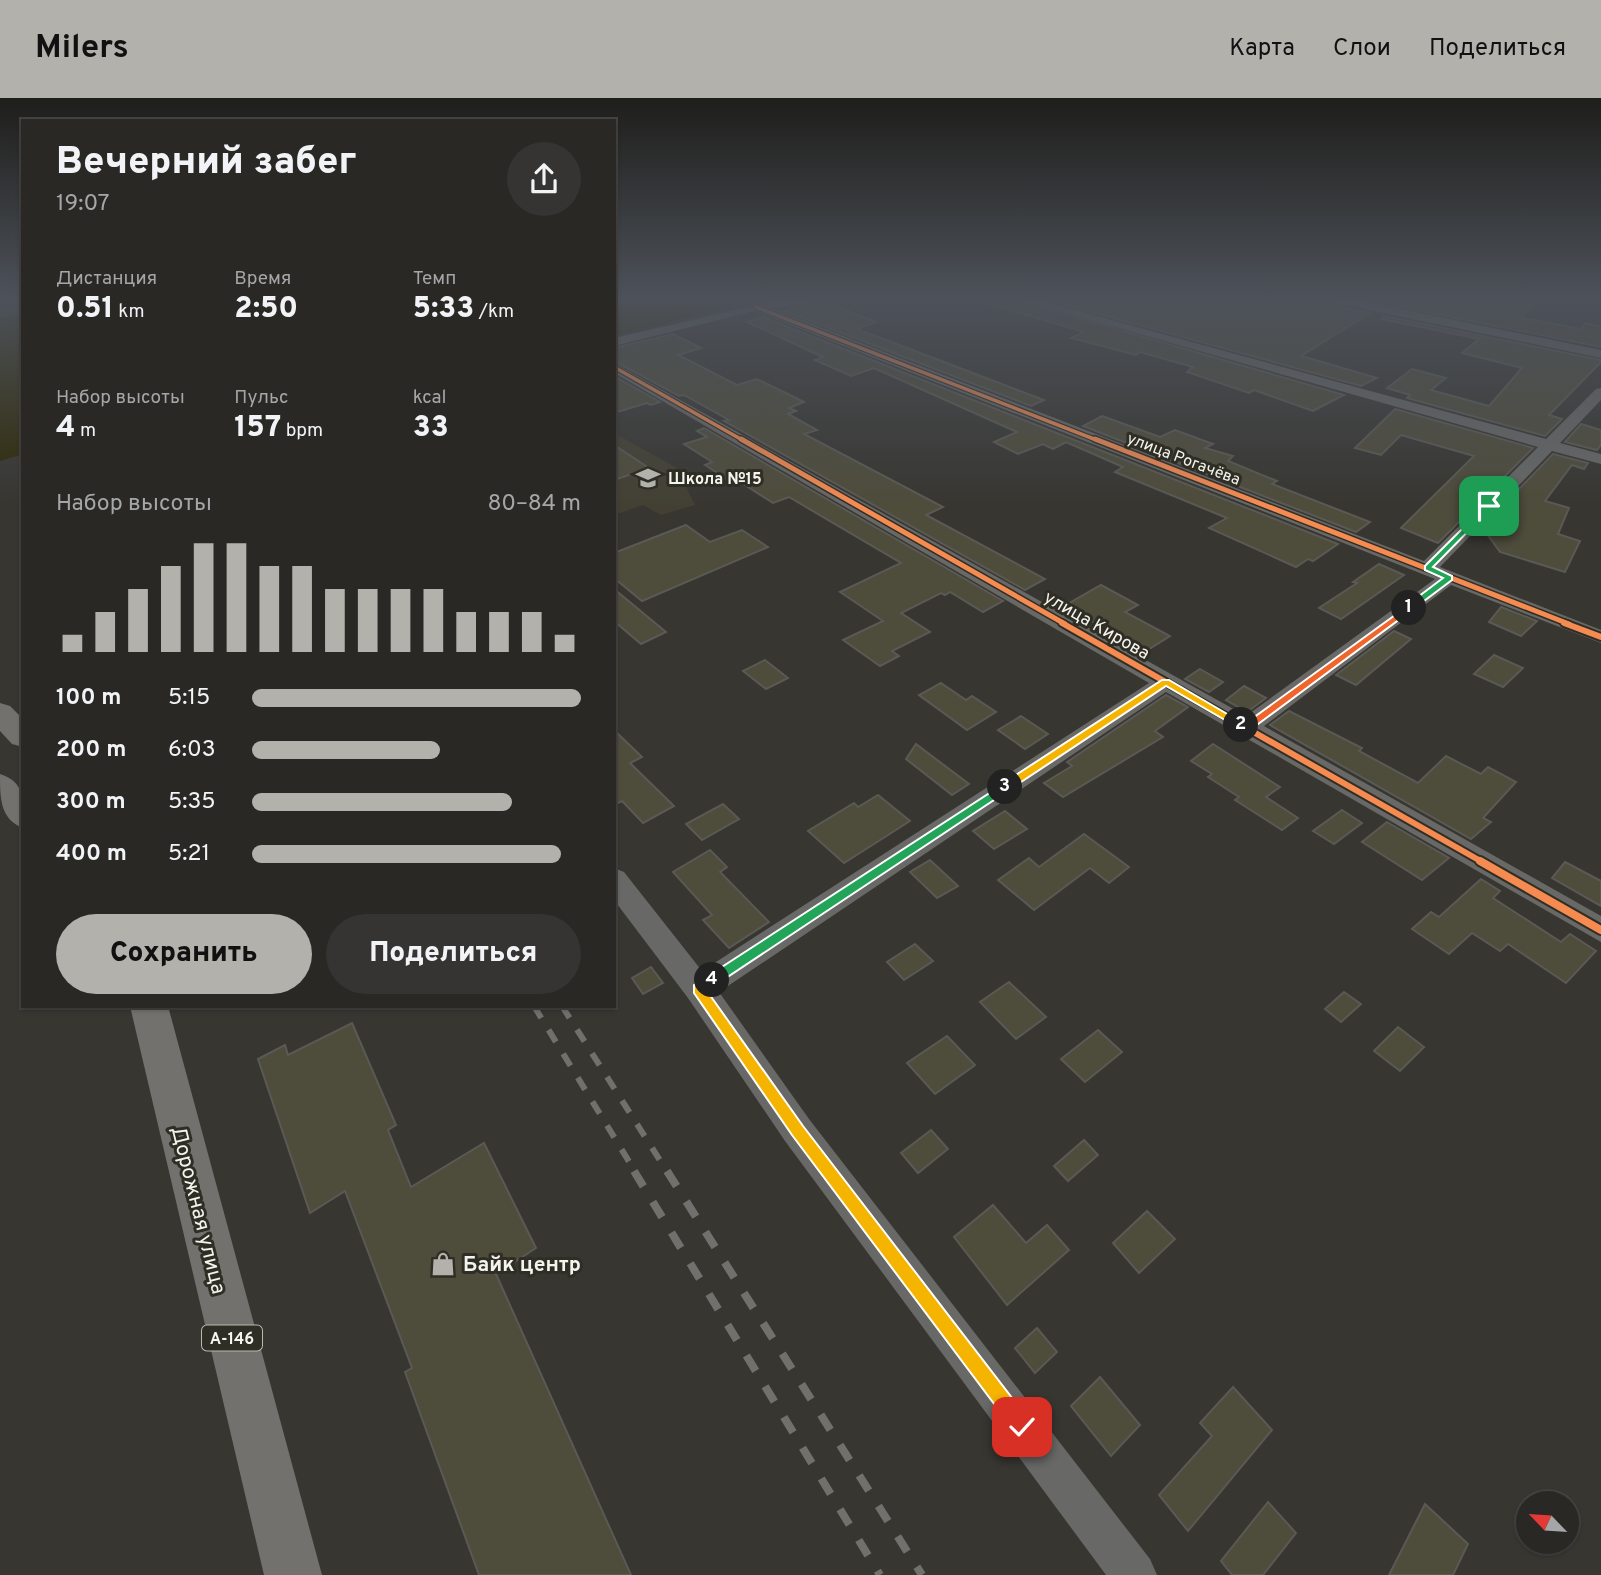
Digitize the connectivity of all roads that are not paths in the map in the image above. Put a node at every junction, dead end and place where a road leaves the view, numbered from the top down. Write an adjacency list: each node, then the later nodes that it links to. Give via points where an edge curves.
1 (616, 368): 10 (street, улица Кирова)
2 (912, 368): 7 (street, улица Рогачёва)
3 (1271, 368): 5 (street)
4 (1601, 392): 5 (street)
5 (1550, 445): 6 (street); 7 (street)
6 (1601, 458)
7 (1428, 568): 8 (street, улица Рогачёва)
8 (1449, 578): 9 (street, улица Рогачёва); 12 (street)
9 (1601, 637)
10 (1166, 682): 12 (street, улица Кирова); 18 (street)
11 (0, 713): 13 (main road)
12 (1246, 728): 17 (street, улица Кирова)
13 (21, 735)
14 (0, 785): 15 (main road)
15 (21, 813)
16 (616, 881): 18 (street)
17 (1601, 930)
18 (699, 989): 21 (street, via 797,1130)
19 (150, 1008): 20 (main road, Дорожная улица / А-146)
20 (293, 1575)
21 (1135, 1575)

